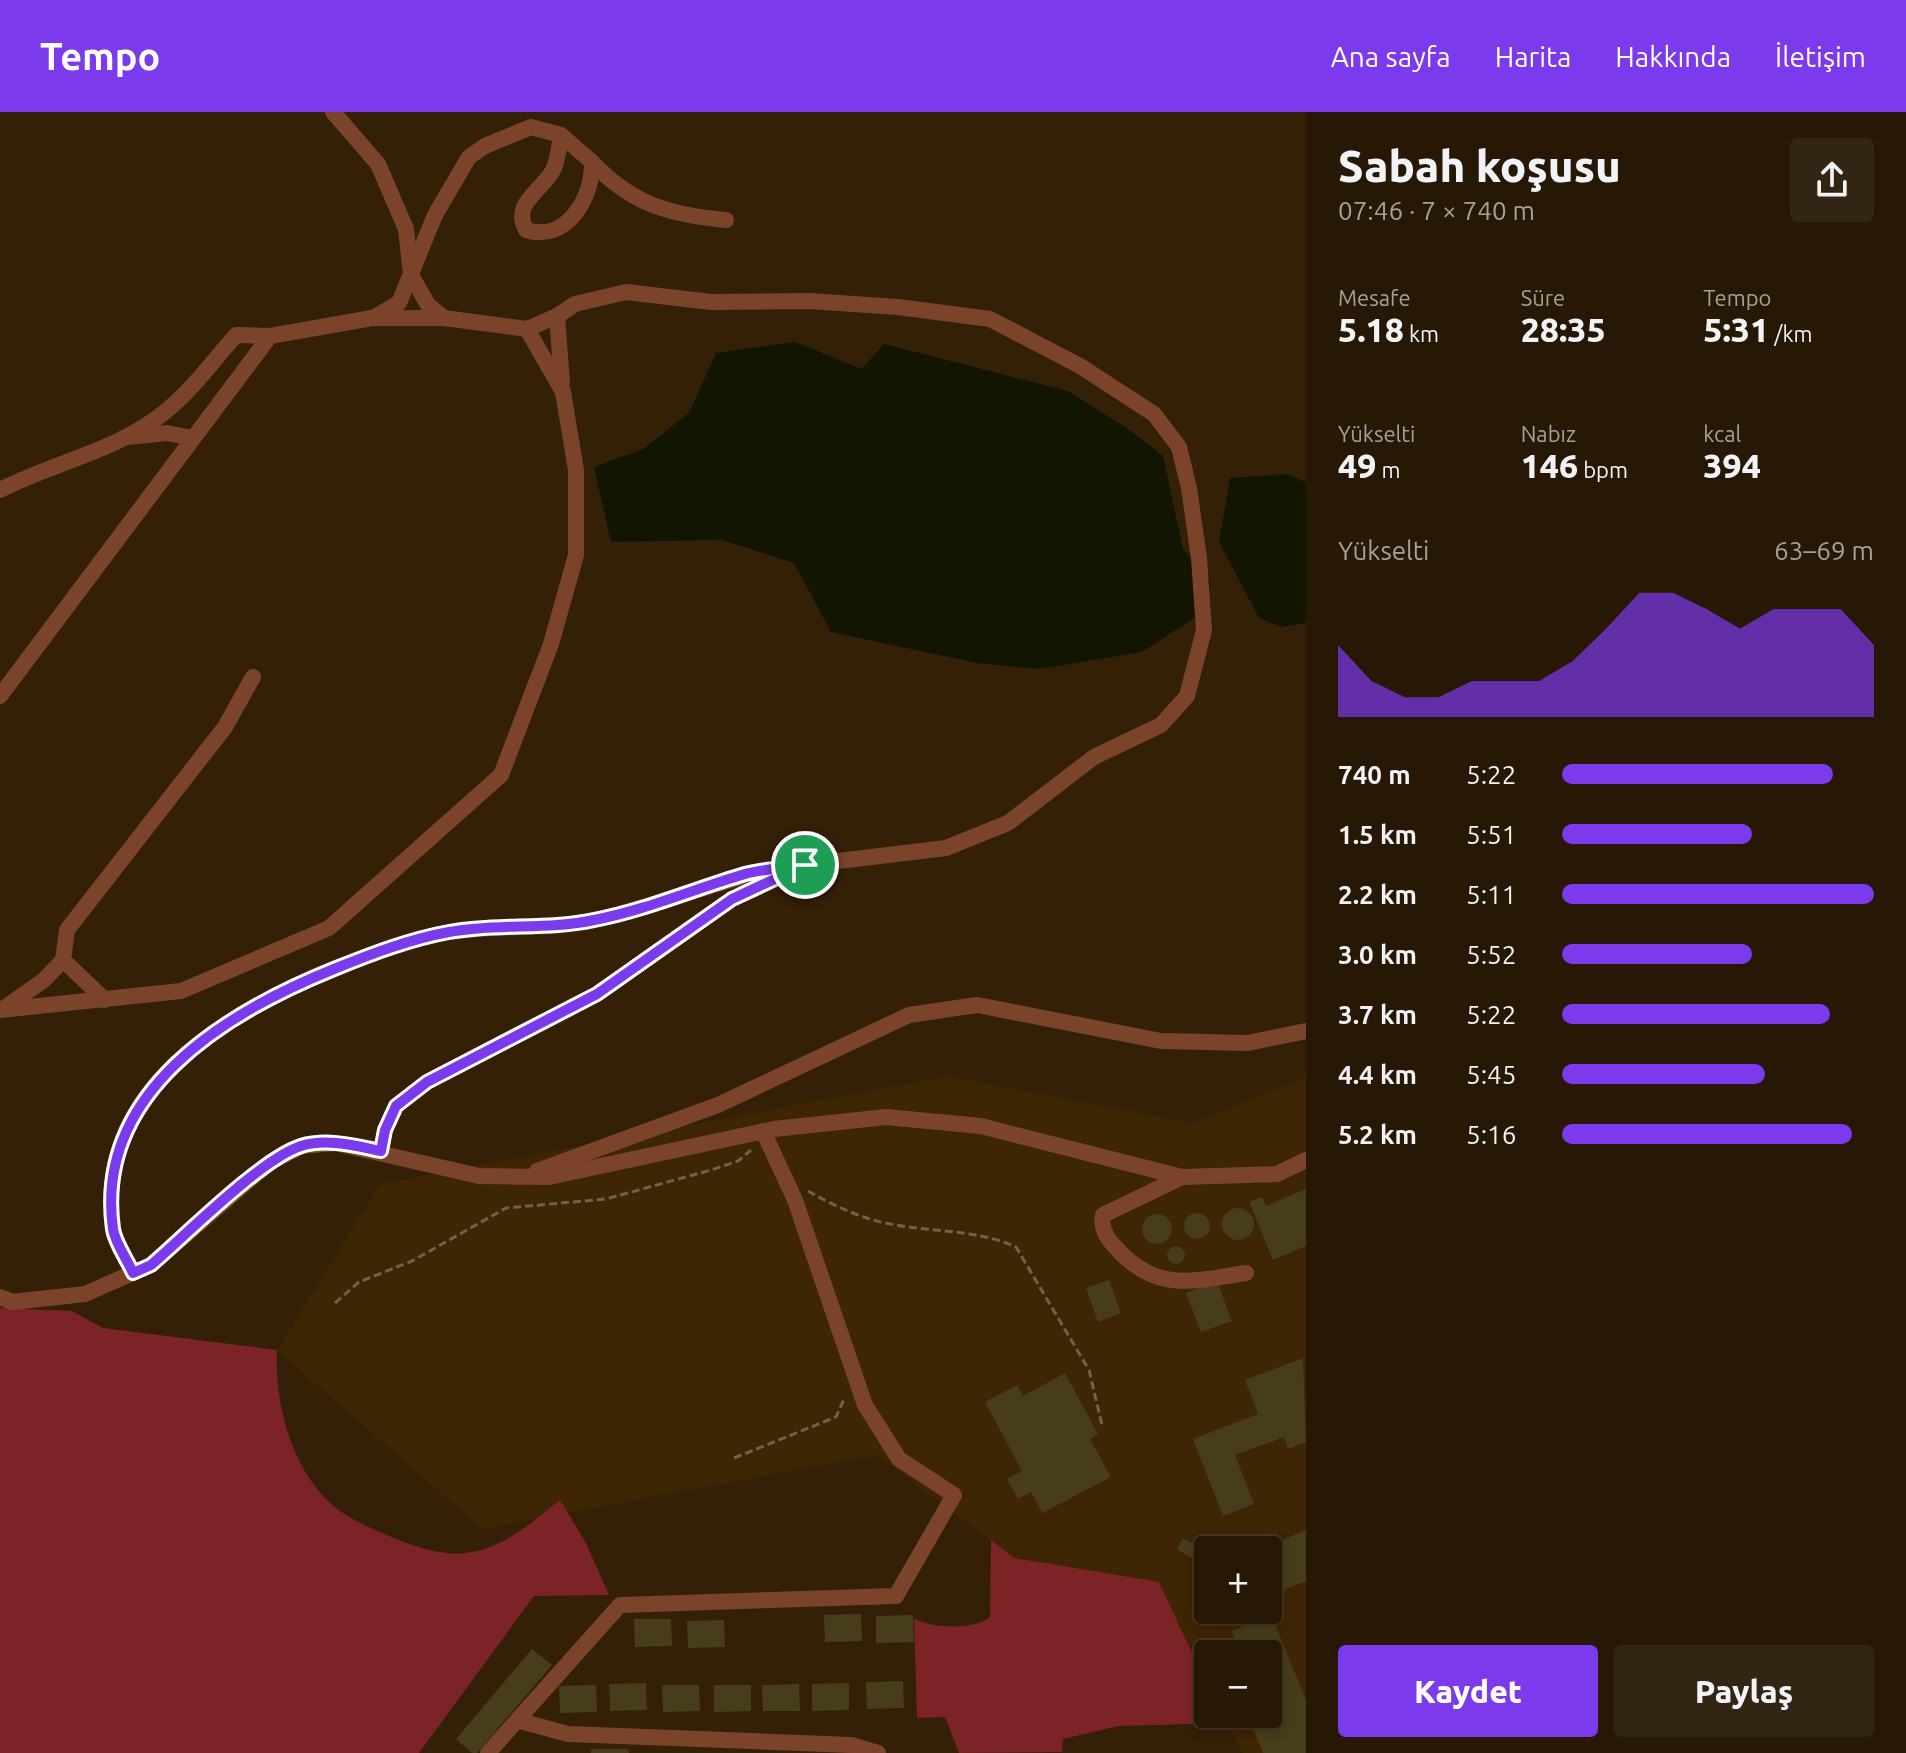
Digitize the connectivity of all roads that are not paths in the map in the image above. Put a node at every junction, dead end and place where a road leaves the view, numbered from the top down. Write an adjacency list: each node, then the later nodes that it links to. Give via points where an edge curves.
1 (333, 112): 5 (lane, via 378,164 406,229)
2 (561, 135): 3 (lane); 3 (lane, via 554,169 521,207 526,230 555,231 577,212 592,184); 5 (lane, via 531,127 469,157 435,215)
3 (592, 162): 4 (lane, via 614,185 650,206)
4 (726, 220)
5 (411, 275): 7 (lane, via 399,303); 8 (lane, via 428,305)
6 (557, 316): 9 (lane); 11 (lane); 17 (lane, via 575,304 626,292 711,302 898,307 990,319 1080,366 1154,414 1179,447 1199,558 1204,630 1187,696 1170,716 1094,757 1008,823 946,848)
7 (372, 318): 8 (lane); 10 (lane)
8 (444, 318): 9 (lane)
9 (527, 329): 11 (lane)
10 (270, 336): 12 (lane, via 236,335 212,367 164,413); 13 (lane)
11 (563, 392): 19 (lane, via 576,470 576,555 551,644 501,775 329,928 181,991)
12 (122, 438): 13 (lane, via 167,433); 14 (lane)
13 (192, 438): 16 (lane)
14 (0, 490)
15 (253, 677): 18 (lane, via 225,727 67,930)
16 (0, 696)
17 (805, 865): 23 (lane, via 732,899 597,994 427,1082 396,1106); 27 (lane, via 748,873 655,906 591,921 449,932 369,955 287,988 209,1033 159,1079 123,1137 113,1175 113,1231)
18 (63, 960): 19 (lane); 20 (lane)
19 (105, 1000): 20 (lane)
20 (1, 1010)
21 (1306, 1031): 25 (lane, via 1248,1043 1161,1041 977,1005 909,1015 718,1105)
22 (763, 1131): 25 (lane, via 549,1177); 26 (lane, via 886,1117 981,1126); 30 (lane, via 865,1405 899,1459 954,1495 896,1596 620,1605)
23 (381, 1151): 25 (lane, via 479,1176); 27 (lane, via 335,1143 302,1146 270,1162 151,1265)
24 (1306, 1160): 26 (lane, via 1277,1174)
25 (520, 1177)
26 (1182, 1177): 28 (lane, via 1103,1215 1112,1244 1131,1265 1159,1280 1187,1282)
27 (133, 1273): 29 (lane, via 85,1294 12,1302)
28 (1246, 1273)
29 (0, 1297)
30 (520, 1721): 31 (lane); 32 (lane, via 568,1734 851,1745)
31 (488, 1753)
32 (878, 1753)

